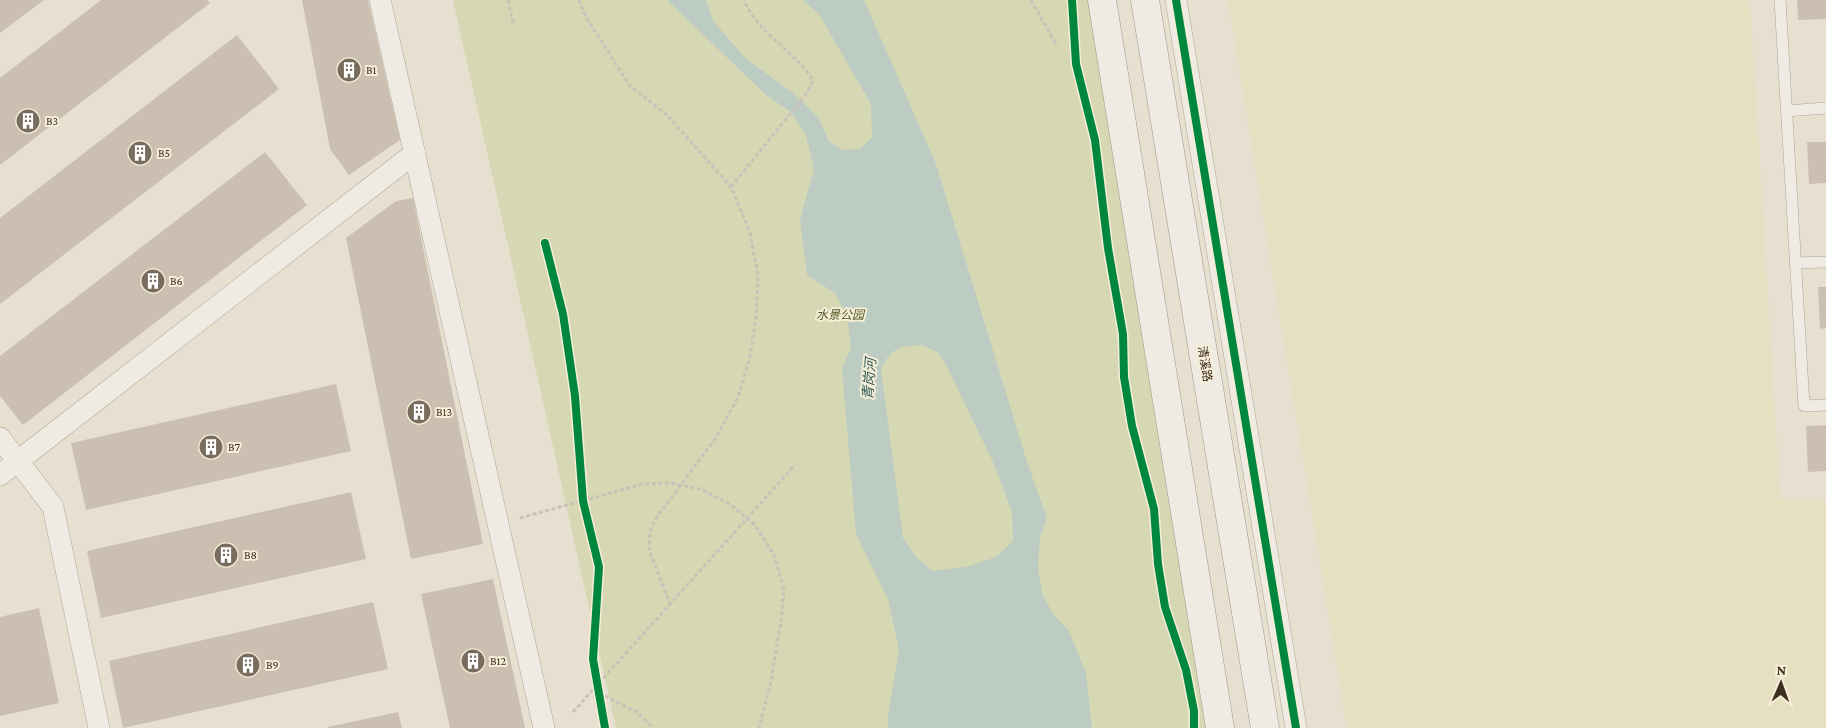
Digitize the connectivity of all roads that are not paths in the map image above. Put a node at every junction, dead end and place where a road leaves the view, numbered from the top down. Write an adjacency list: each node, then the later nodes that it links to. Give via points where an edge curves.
1 (380, 0): 8 (street)
2 (1102, 0): 17 (main road)
3 (1145, 0): 18 (main road, 清溪路)
4 (1176, 0): 19 (street)
5 (1780, 0): 7 (lane)
6 (1826, 108): 7 (lane)
7 (1786, 111): 10 (lane)
8 (415, 153): 13 (street); 16 (street)
9 (1826, 262): 10 (lane)
10 (1796, 263): 11 (lane, via 1804,406)
11 (1826, 405)
12 (0, 438): 13 (street)
13 (19, 461): 14 (street); 15 (street, via 53,507)
14 (0, 475)
15 (99, 728)
16 (544, 728)
17 (1220, 728)
18 (1265, 728)
19 (1296, 728)

